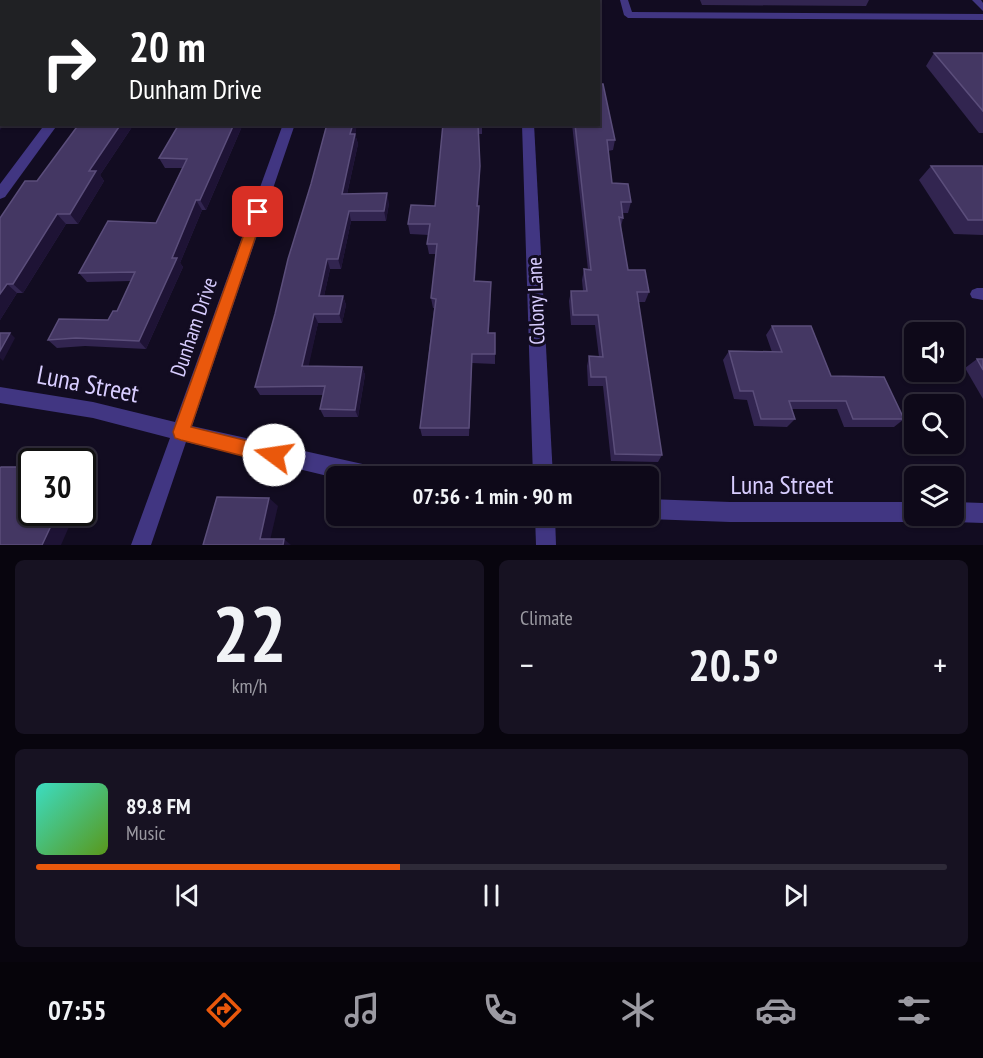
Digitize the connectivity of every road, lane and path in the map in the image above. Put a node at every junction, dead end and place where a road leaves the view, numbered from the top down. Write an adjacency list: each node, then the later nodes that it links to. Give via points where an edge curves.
1 (624, 0): 3 (lane, via 628,15)
2 (976, 0): 3 (lane)
3 (983, 14)
4 (51, 126): 7 (street)
5 (288, 126): 9 (street, Dunham Drive)
6 (528, 126): 10 (street, Colony Lane)
7 (0, 194)
8 (0, 395): 9 (street, Luna Street, via 93,410)
9 (181, 432): 11 (street, Luna Street); 17 (street, Dunham Drive)
10 (543, 466)
11 (326, 467)
12 (659, 509): 13 (street, Luna Street)
13 (904, 512)
14 (964, 512): 15 (street)
15 (983, 513)
16 (545, 526): 18 (street)
17 (141, 545)
18 (546, 545)

